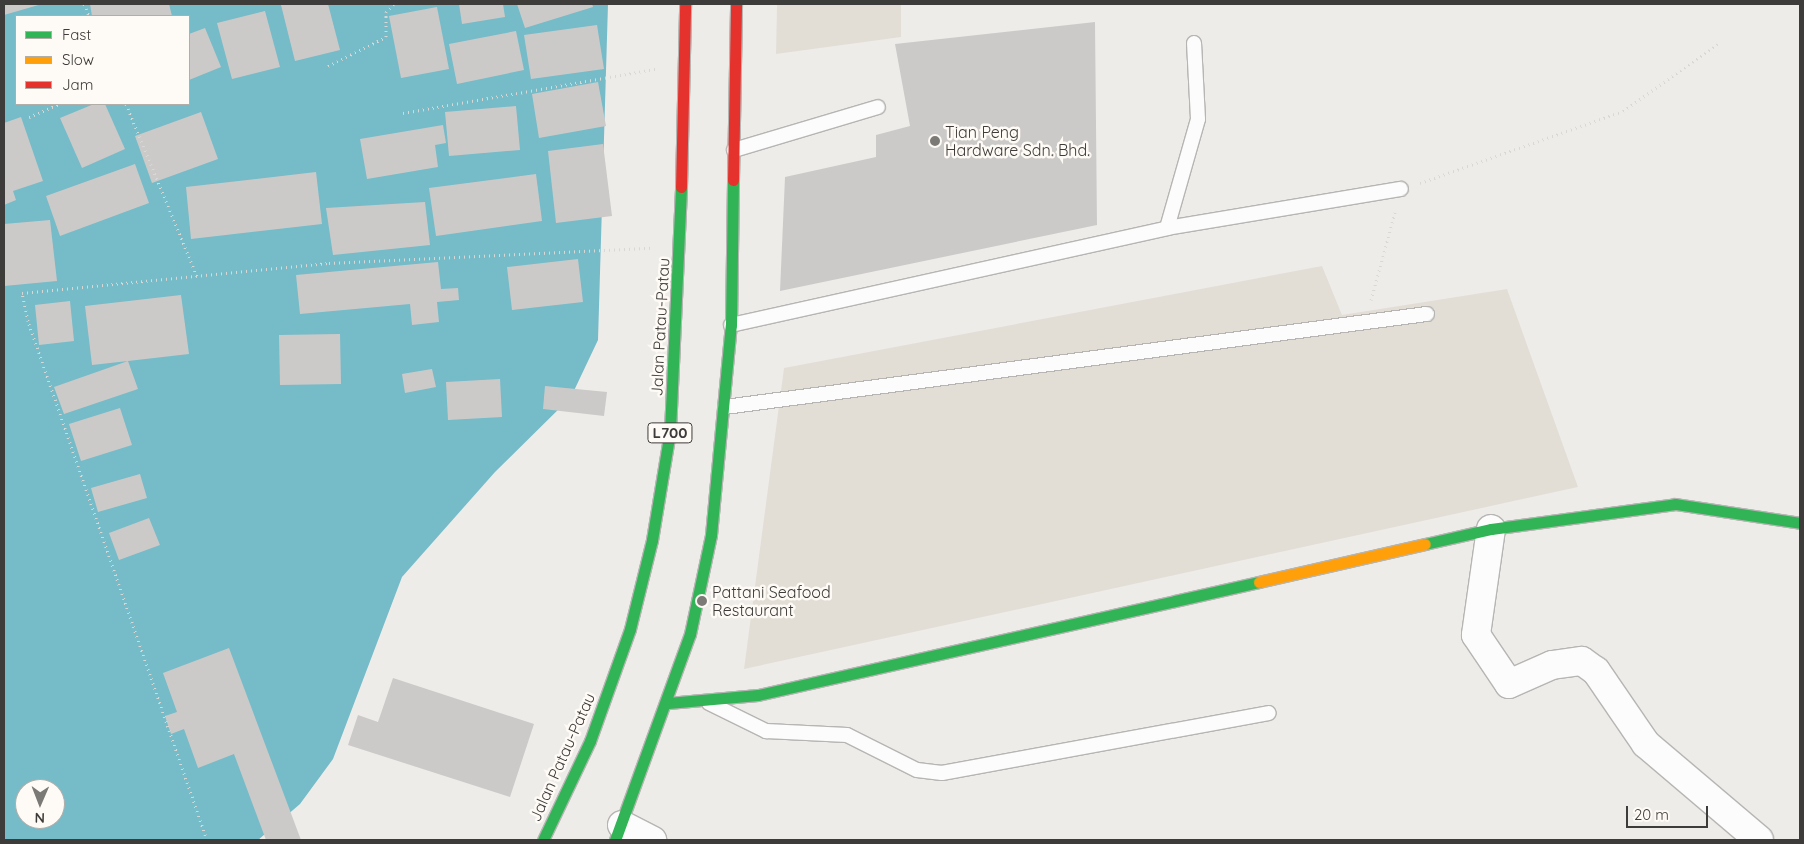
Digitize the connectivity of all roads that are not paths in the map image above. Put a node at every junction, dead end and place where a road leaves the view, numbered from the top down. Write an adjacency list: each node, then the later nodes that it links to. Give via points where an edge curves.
1 (685, 4): 17 (main road, Jalan Patau-Patau / L700, via 680,247 670,431 652,540 630,629 593,731)
2 (736, 4): 5 (main road)
3 (1194, 43): 7 (lane, via 1198,119)
4 (878, 107): 5 (lane)
5 (734, 150): 9 (main road)
6 (1401, 189): 7 (lane)
7 (1166, 228): 9 (lane)
8 (1427, 314): 10 (lane)
9 (732, 325): 10 (main road)
10 (726, 407): 14 (main road, via 711,535 690,634)
11 (1800, 523): 12 (main road, via 1675,504 1604,517)
12 (1491, 529): 13 (main road, via 1095,622 758,695); 19 (street, via 1476,635 1509,684 1552,665 1582,661 1596,671 1646,744 1672,770)
13 (706, 701): 14 (main road); 15 (lane, via 760,729 847,734 917,770 942,773)
14 (668, 703): 16 (main road)
15 (1269, 713)
16 (619, 832): 18 (street)
17 (543, 840)
18 (652, 840)
19 (1759, 840)

